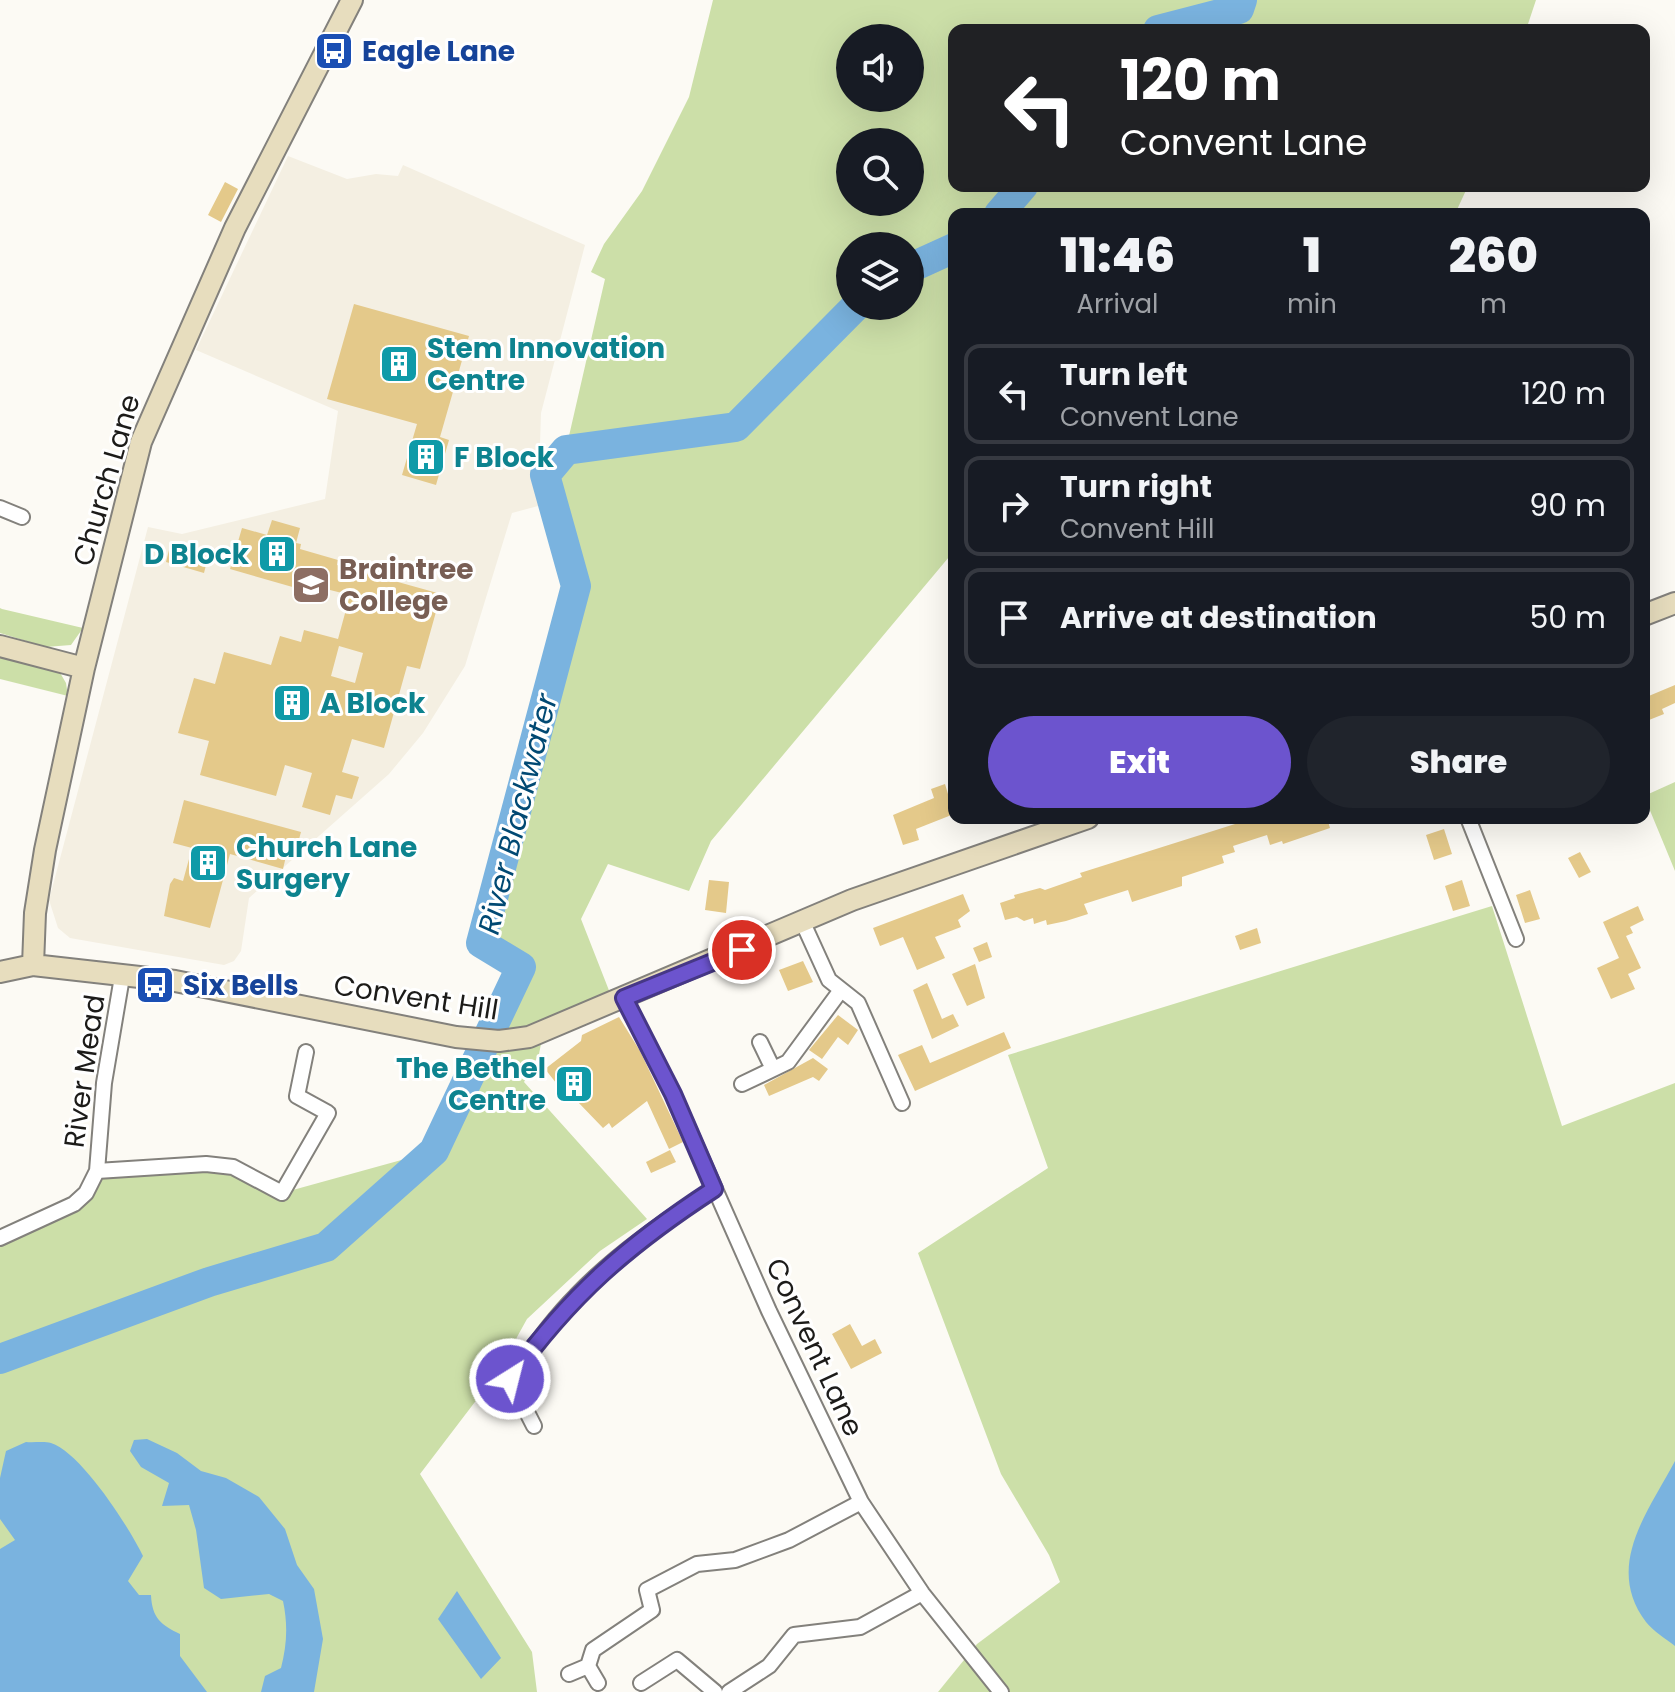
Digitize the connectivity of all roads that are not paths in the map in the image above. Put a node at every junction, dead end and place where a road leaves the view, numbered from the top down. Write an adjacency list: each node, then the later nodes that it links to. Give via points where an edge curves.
1 (352, 0): 7 (main road, Church Lane, via 235,228 149,420)
2 (0, 508): 3 (street)
3 (22, 517)
4 (1675, 603): 5 (main road)
5 (1650, 613)
6 (0, 646): 7 (main road)
7 (84, 668): 12 (main road, Church Lane, via 45,850)
8 (1071, 824): 10 (main road, Convent Hill, via 852,900)
9 (1470, 824): 11 (street)
10 (803, 923): 15 (street, via 829,980); 16 (main road, Convent Hill)
11 (1516, 939)
12 (33, 965): 13 (main road, Convent Hill); 14 (main road, Convent Hill)
13 (0, 972)
14 (122, 977): 16 (main road, Convent Hill, via 175,981 499,1041 529,1037); 22 (street, River Mead, via 104,1083)
15 (841, 990): 19 (street, via 788,1062); 21 (street, via 858,1003)
16 (624, 998): 23 (street, Convent Lane)
17 (760, 1042): 19 (street)
18 (306, 1052): 22 (street, River Mead, via 297,1096 328,1113 282,1193 233,1167)
19 (773, 1069): 20 (street)
20 (742, 1084)
21 (902, 1103)
22 (97, 1171): 24 (street, River Mead, via 74,1204)
23 (714, 1189): 25 (street, via 577,1294 546,1330 510,1379); 26 (street, Convent Lane)
24 (0, 1238)
25 (534, 1426)
26 (861, 1502): 27 (street, Convent Lane); 28 (street, via 789,1540 735,1560 697,1564 647,1590 652,1610 593,1650)
27 (922, 1593): 33 (street, via 860,1627 794,1635 769,1666); 34 (street, Convent Lane)
28 (588, 1666): 29 (street); 30 (street)
29 (569, 1674)
30 (598, 1683)
31 (641, 1683): 32 (street, via 677,1660)
32 (715, 1692)
33 (729, 1692)
34 (1001, 1692)

